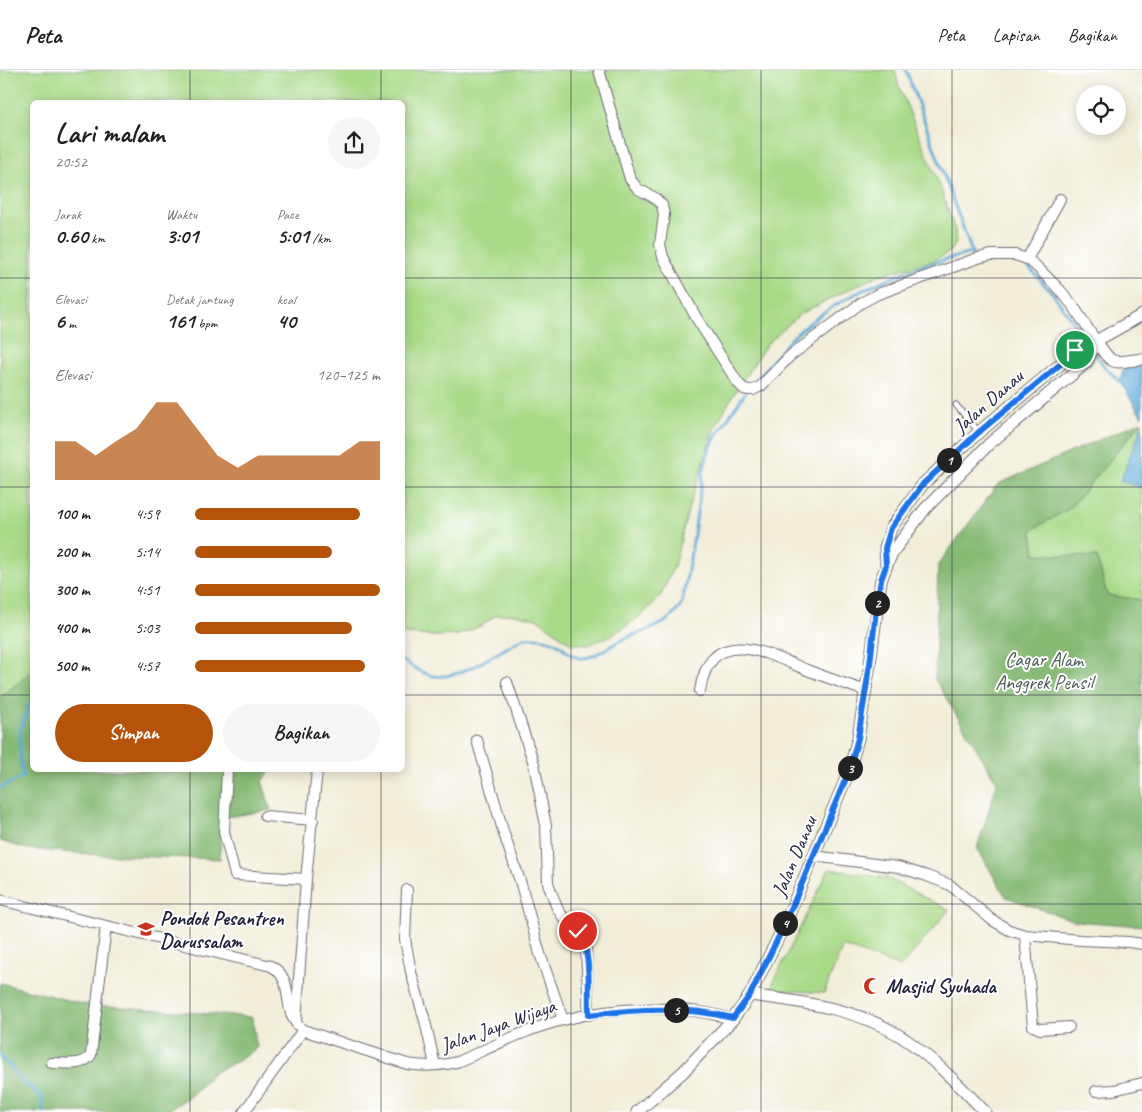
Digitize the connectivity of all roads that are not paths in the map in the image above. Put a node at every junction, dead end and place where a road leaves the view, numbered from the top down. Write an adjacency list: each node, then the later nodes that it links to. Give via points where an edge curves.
1 (598, 70): 3 (street, via 630,179 664,208 660,244 666,264 697,319 744,389 753,390 761,386 790,356 878,294 974,259 1002,254)
2 (1060, 199): 3 (street)
3 (1027, 259): 5 (street, via 1074,307)
4 (1142, 315): 5 (street)
5 (1090, 346): 6 (street, via 1109,360); 8 (street, Jalan Danau, via 1075,350); 9 (street, Jalan Danau, via 1087,362 989,444 925,509 902,537)
6 (1142, 359)
7 (956, 405): 8 (lane)
8 (979, 432): 9 (street, Jalan Danau, via 912,497 891,528 885,548)
9 (886, 566): 12 (street, Jalan Danau, via 877,601)
10 (507, 682): 26 (street, via 534,764 546,826 548,884 563,917 582,936 586,948)
11 (700, 691): 12 (street, via 702,677 710,663 720,654 741,648 775,656)
12 (866, 691): 18 (street, Jalan Danau, via 849,771)
13 (477, 740): 28 (street, via 540,954)
14 (228, 772): 19 (street, via 224,832 234,875)
15 (317, 772): 17 (street)
16 (265, 816): 17 (street)
17 (313, 820): 19 (street)
18 (814, 856): 23 (street, via 898,867 927,876 950,885 992,920); 25 (street, Jalan Danau)
19 (306, 879): 29 (street)
20 (407, 890): 32 (street, via 405,939 410,972)
21 (0, 900): 22 (street)
22 (106, 926): 29 (street, via 271,966 284,977 289,1008); 31 (street, via 91,1055 80,1063)
23 (1025, 935): 24 (street); 30 (street, via 1034,1026 1040,1030)
24 (1142, 944)
25 (750, 995): 27 (street, Jalan Danau); 35 (street, via 834,1008 878,1024 918,1049)
26 (589, 1015): 27 (street, Jalan Jaya Wijaya, via 628,1010 681,1010 711,1012); 28 (street, Jalan Jaya Wijaya)
27 (733, 1018): 37 (street, Jalan Danau, via 682,1072)
28 (563, 1020): 32 (street, Jalan Jaya Wijaya, via 457,1062)
29 (300, 1027): 32 (street, Jalan Jaya Wijaya, via 407,1064); 36 (street)
30 (1069, 1027)
31 (52, 1063)
32 (435, 1065)
33 (1142, 1083): 34 (street)
34 (1096, 1091)
35 (983, 1111)
36 (244, 1112)
37 (637, 1112)

